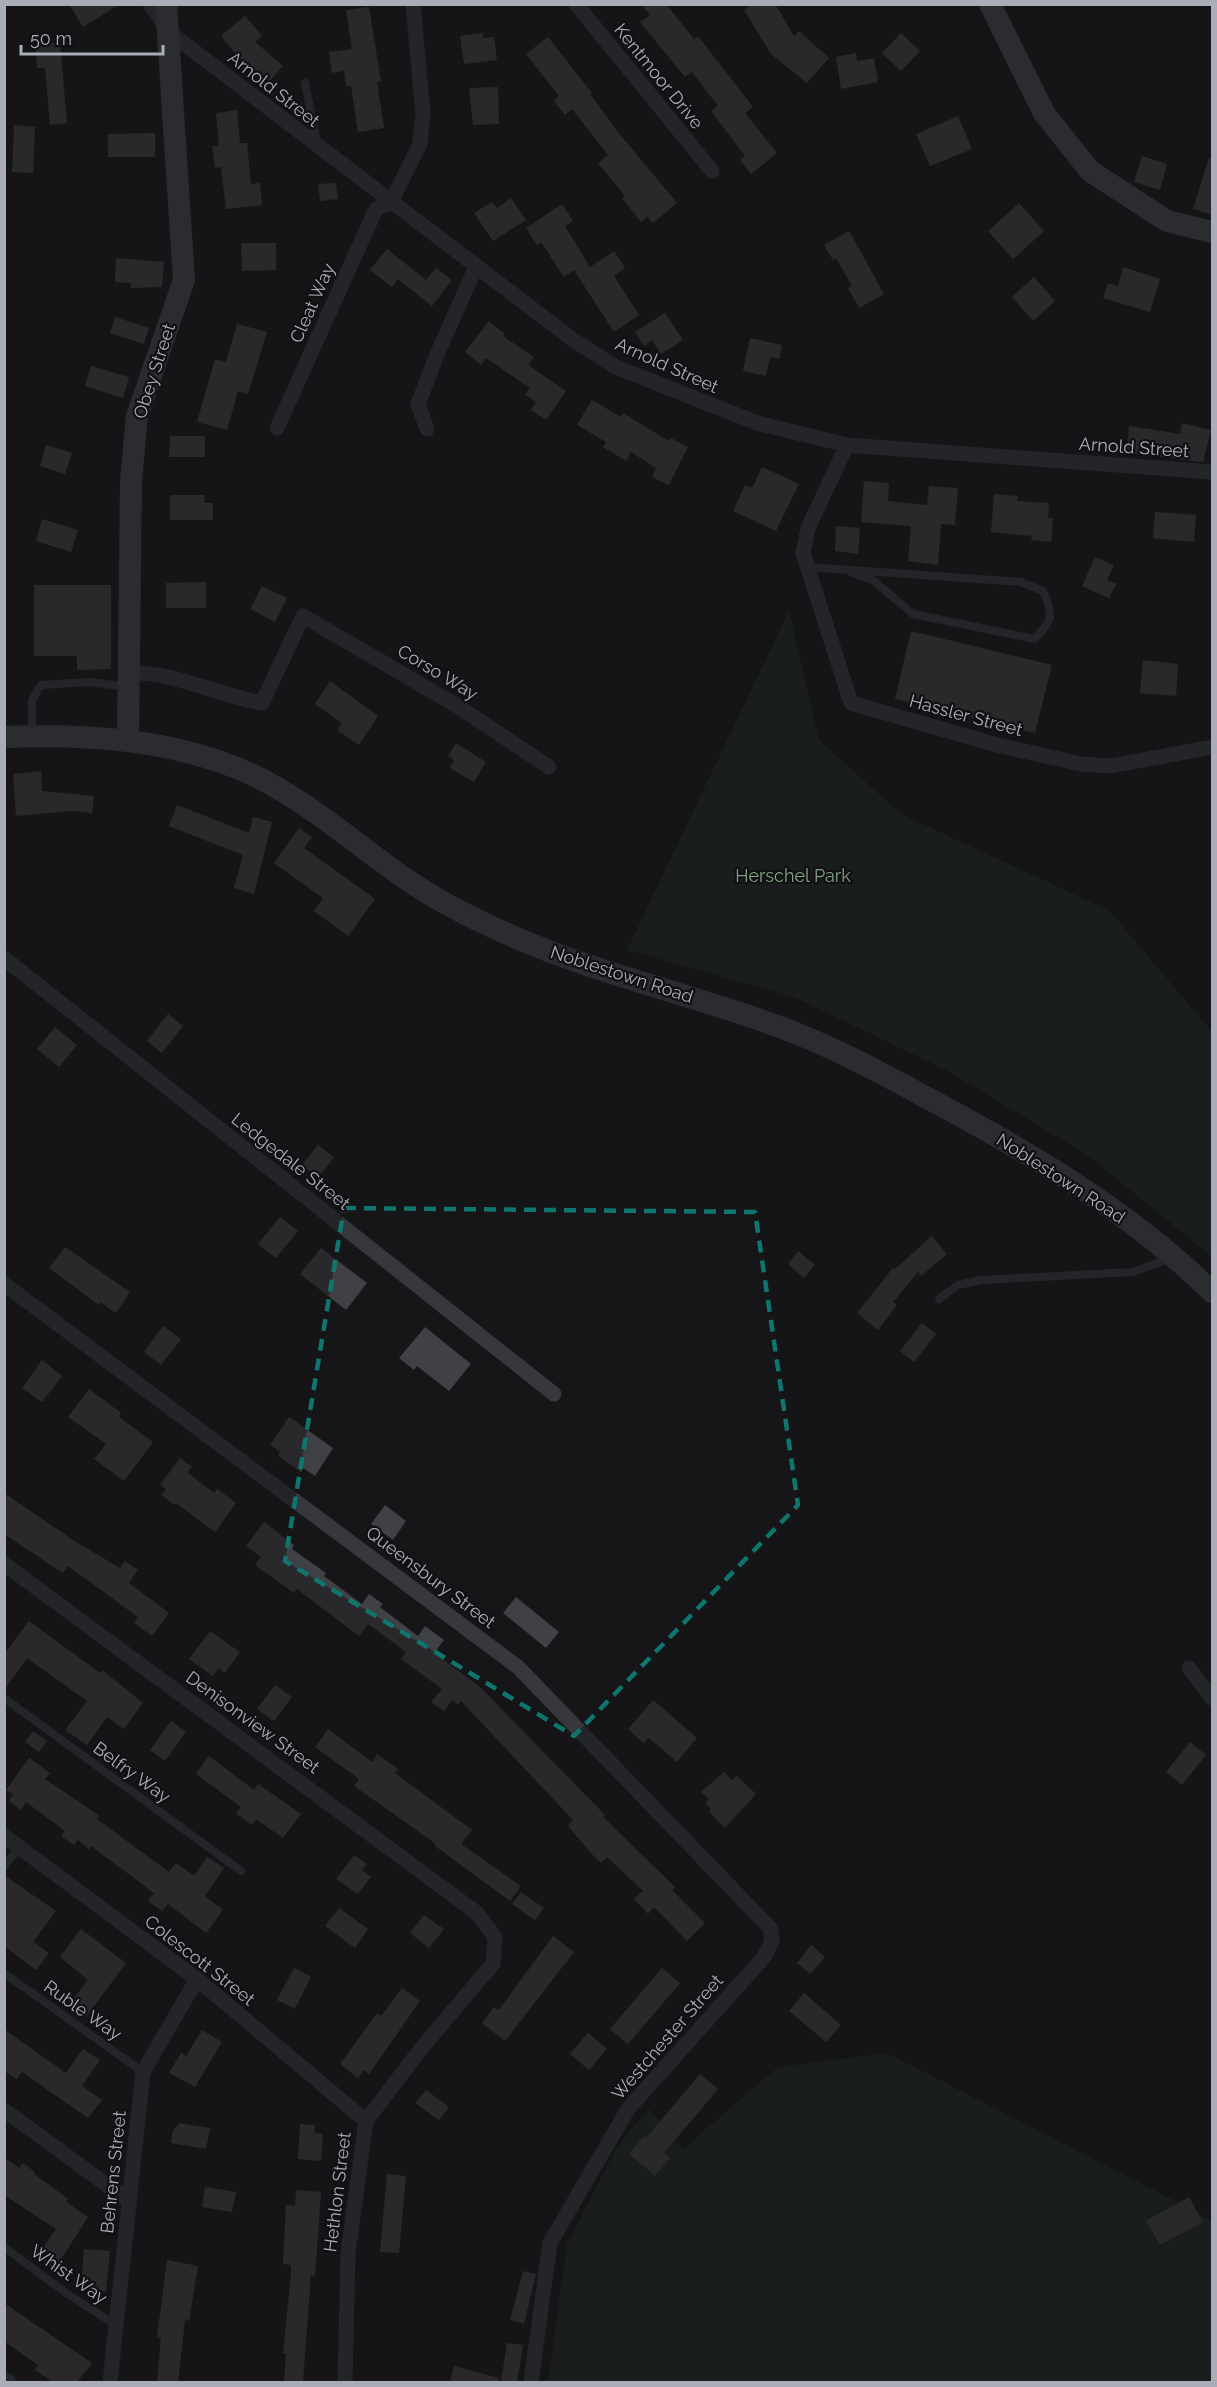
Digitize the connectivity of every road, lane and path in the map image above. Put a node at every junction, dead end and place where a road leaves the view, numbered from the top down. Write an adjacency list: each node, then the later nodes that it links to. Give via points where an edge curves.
1 (150, 4): 6 (street, Arnold Street)
2 (166, 4): 6 (main road, Obey Street)
3 (413, 4): 10 (street, via 423,114 420,144)
4 (576, 4): 9 (street, Kentmoor Drive)
5 (990, 4): 11 (main road, via 1044,113 1090,171 1167,221)
6 (169, 32): 8 (street, Arnold Street); 19 (main road, Obey Street, via 184,280 137,416 131,480)
7 (305, 83): 8 (lane)
8 (318, 147): 10 (street, Arnold Street)
9 (712, 171)
10 (391, 202): 12 (street, Arnold Street); 13 (street, Cleat Way, via 376,209)
11 (1212, 232)
12 (477, 267): 14 (street, via 418,404); 15 (street, Arnold Street, via 614,366 757,423)
13 (277, 428)
14 (428, 429)
15 (847, 445): 16 (street, Arnold Street); 17 (street, via 808,528 803,553)
16 (1212, 472)
17 (807, 567): 18 (lane); 23 (street, Hassler Street, via 851,703 997,745 1082,764 1111,766)
18 (847, 570): 18 (lane, via 874,581 913,614 1034,639 1048,623 1051,609 1043,591 1021,582)
19 (131, 680): 20 (lane, via 41,685 32,700); 22 (main road, Obey Street); 24 (street, Corso Way, via 155,673 262,703 303,616 456,705)
20 (32, 736): 21 (main road, Noblestown Road); 22 (main road, Noblestown Road)
21 (4, 737)
22 (128, 741): 26 (main road, Noblestown Road, via 198,754 252,775 333,825 405,878 459,911 512,936 781,1027 846,1053 1055,1171)
23 (1212, 747)
24 (549, 767)
25 (4, 958): 30 (street, Ledgedale Street)
26 (1172, 1257): 28 (main road, Noblestown Road); 29 (lane, via 1133,1272 981,1280 958,1285)
27 (4, 1284): 40 (street, Queensbury Street, via 518,1667 770,1928 772,1941)
28 (1212, 1292)
29 (939, 1299)
30 (554, 1394)
31 (4, 1564): 39 (street, Denisonview Street)
32 (1189, 1668): 34 (street)
33 (4, 1698): 38 (lane, Belfry Way)
34 (1212, 1698)
35 (4, 1836): 36 (street, Colescott Street)
36 (19, 1847): 37 (lane); 42 (street, Colescott Street)
37 (4, 1867)
38 (241, 1871)
39 (477, 1913): 45 (street, Hethlon Street, via 495,1937 493,1964)
40 (764, 1957): 53 (street, Westchester Street, via 628,2109 550,2243)
41 (4, 1973): 43 (lane, Ruble Way)
42 (197, 1979): 43 (street, Behrens Street); 45 (street, Colescott Street)
43 (143, 2072): 46 (street, Behrens Street)
44 (4, 2110): 46 (street)
45 (366, 2121): 52 (street, Hethlon Street, via 348,2253)
46 (129, 2201): 48 (street, Behrens Street)
47 (4, 2247): 48 (lane, Whist Way)
48 (117, 2325): 51 (street, Behrens Street)
49 (4, 2379): 50 (street)
50 (9, 2382)
51 (110, 2382)
52 (345, 2382)
53 (531, 2382)

